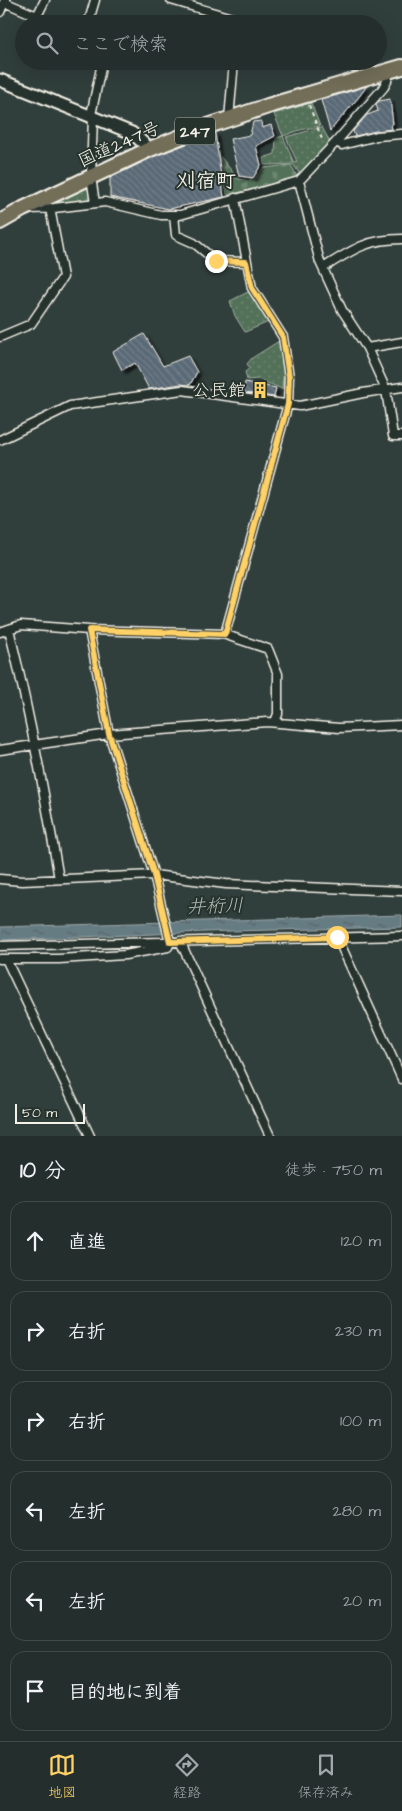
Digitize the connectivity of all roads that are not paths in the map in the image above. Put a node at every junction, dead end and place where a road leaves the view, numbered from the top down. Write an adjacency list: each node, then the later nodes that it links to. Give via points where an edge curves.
1 (44, 0): 7 (street)
2 (95, 0): 8 (street)
3 (172, 0): 9 (street)
4 (5, 1): 5 (street); 6 (street)
5 (0, 12)
6 (35, 15)
7 (37, 15)
8 (91, 15)
9 (222, 15)
10 (101, 70): 14 (street)
11 (233, 70): 15 (street)
12 (395, 70): 15 (highway, 国道247号 / 247); 17 (street)
13 (0, 80): 14 (main road)
14 (92, 116): 18 (main road, via 132,133); 19 (street)
15 (229, 119): 18 (highway, 国道247号 / 247)
16 (402, 134): 17 (street, via 342,144)
17 (336, 142): 20 (street)
18 (150, 149): 19 (highway, 国道247号 / 247)
19 (91, 176): 22 (street); 24 (highway, 国道247号 / 247)
20 (299, 180): 21 (street); 29 (street)
21 (235, 198): 25 (street); 28 (street)
22 (95, 203): 23 (street); 25 (street)
23 (50, 208): 24 (street); 30 (street, via 63,277 31,324)
24 (23, 209): 26 (highway, 国道247号 / 247)
25 (174, 215): 28 (street, via 176,235 194,243 216,261)
26 (3, 217)
27 (402, 240): 29 (street, via 379,240 367,244)
28 (246, 262): 35 (street, via 252,288 283,337 289,377)
29 (323, 268): 32 (street, via 342,310)
30 (0, 337)
31 (402, 342): 32 (street)
32 (366, 348): 34 (street)
33 (402, 388): 34 (street)
34 (386, 390): 35 (street, via 300,406); 36 (street, via 393,436)
35 (288, 404): 37 (street, via 182,390 70,406); 41 (street)
36 (402, 436)
37 (0, 440)
38 (9, 629): 39 (street, via 21,625); 40 (street); 45 (street)
39 (89, 630): 41 (street); 44 (street)
40 (0, 632)
41 (223, 634): 42 (street, via 268,649 278,674)
42 (275, 722): 43 (street, via 338,728); 44 (street)
43 (402, 725)
44 (109, 734): 45 (street); 47 (street)
45 (34, 745): 46 (street); 49 (street)
46 (0, 750)
47 (154, 875): 49 (street); 50 (street, via 226,884); 53 (street)
48 (0, 879): 49 (street)
49 (59, 879)
50 (402, 891)
51 (402, 936): 52 (street)
52 (337, 937): 54 (street); 57 (street)
53 (169, 938): 54 (street); 55 (street); 56 (street, via 168,947 126,955)
54 (180, 941): 59 (street)
55 (0, 946)
56 (3, 959): 58 (street)
57 (402, 1079)
58 (90, 1136)
59 (270, 1136)

